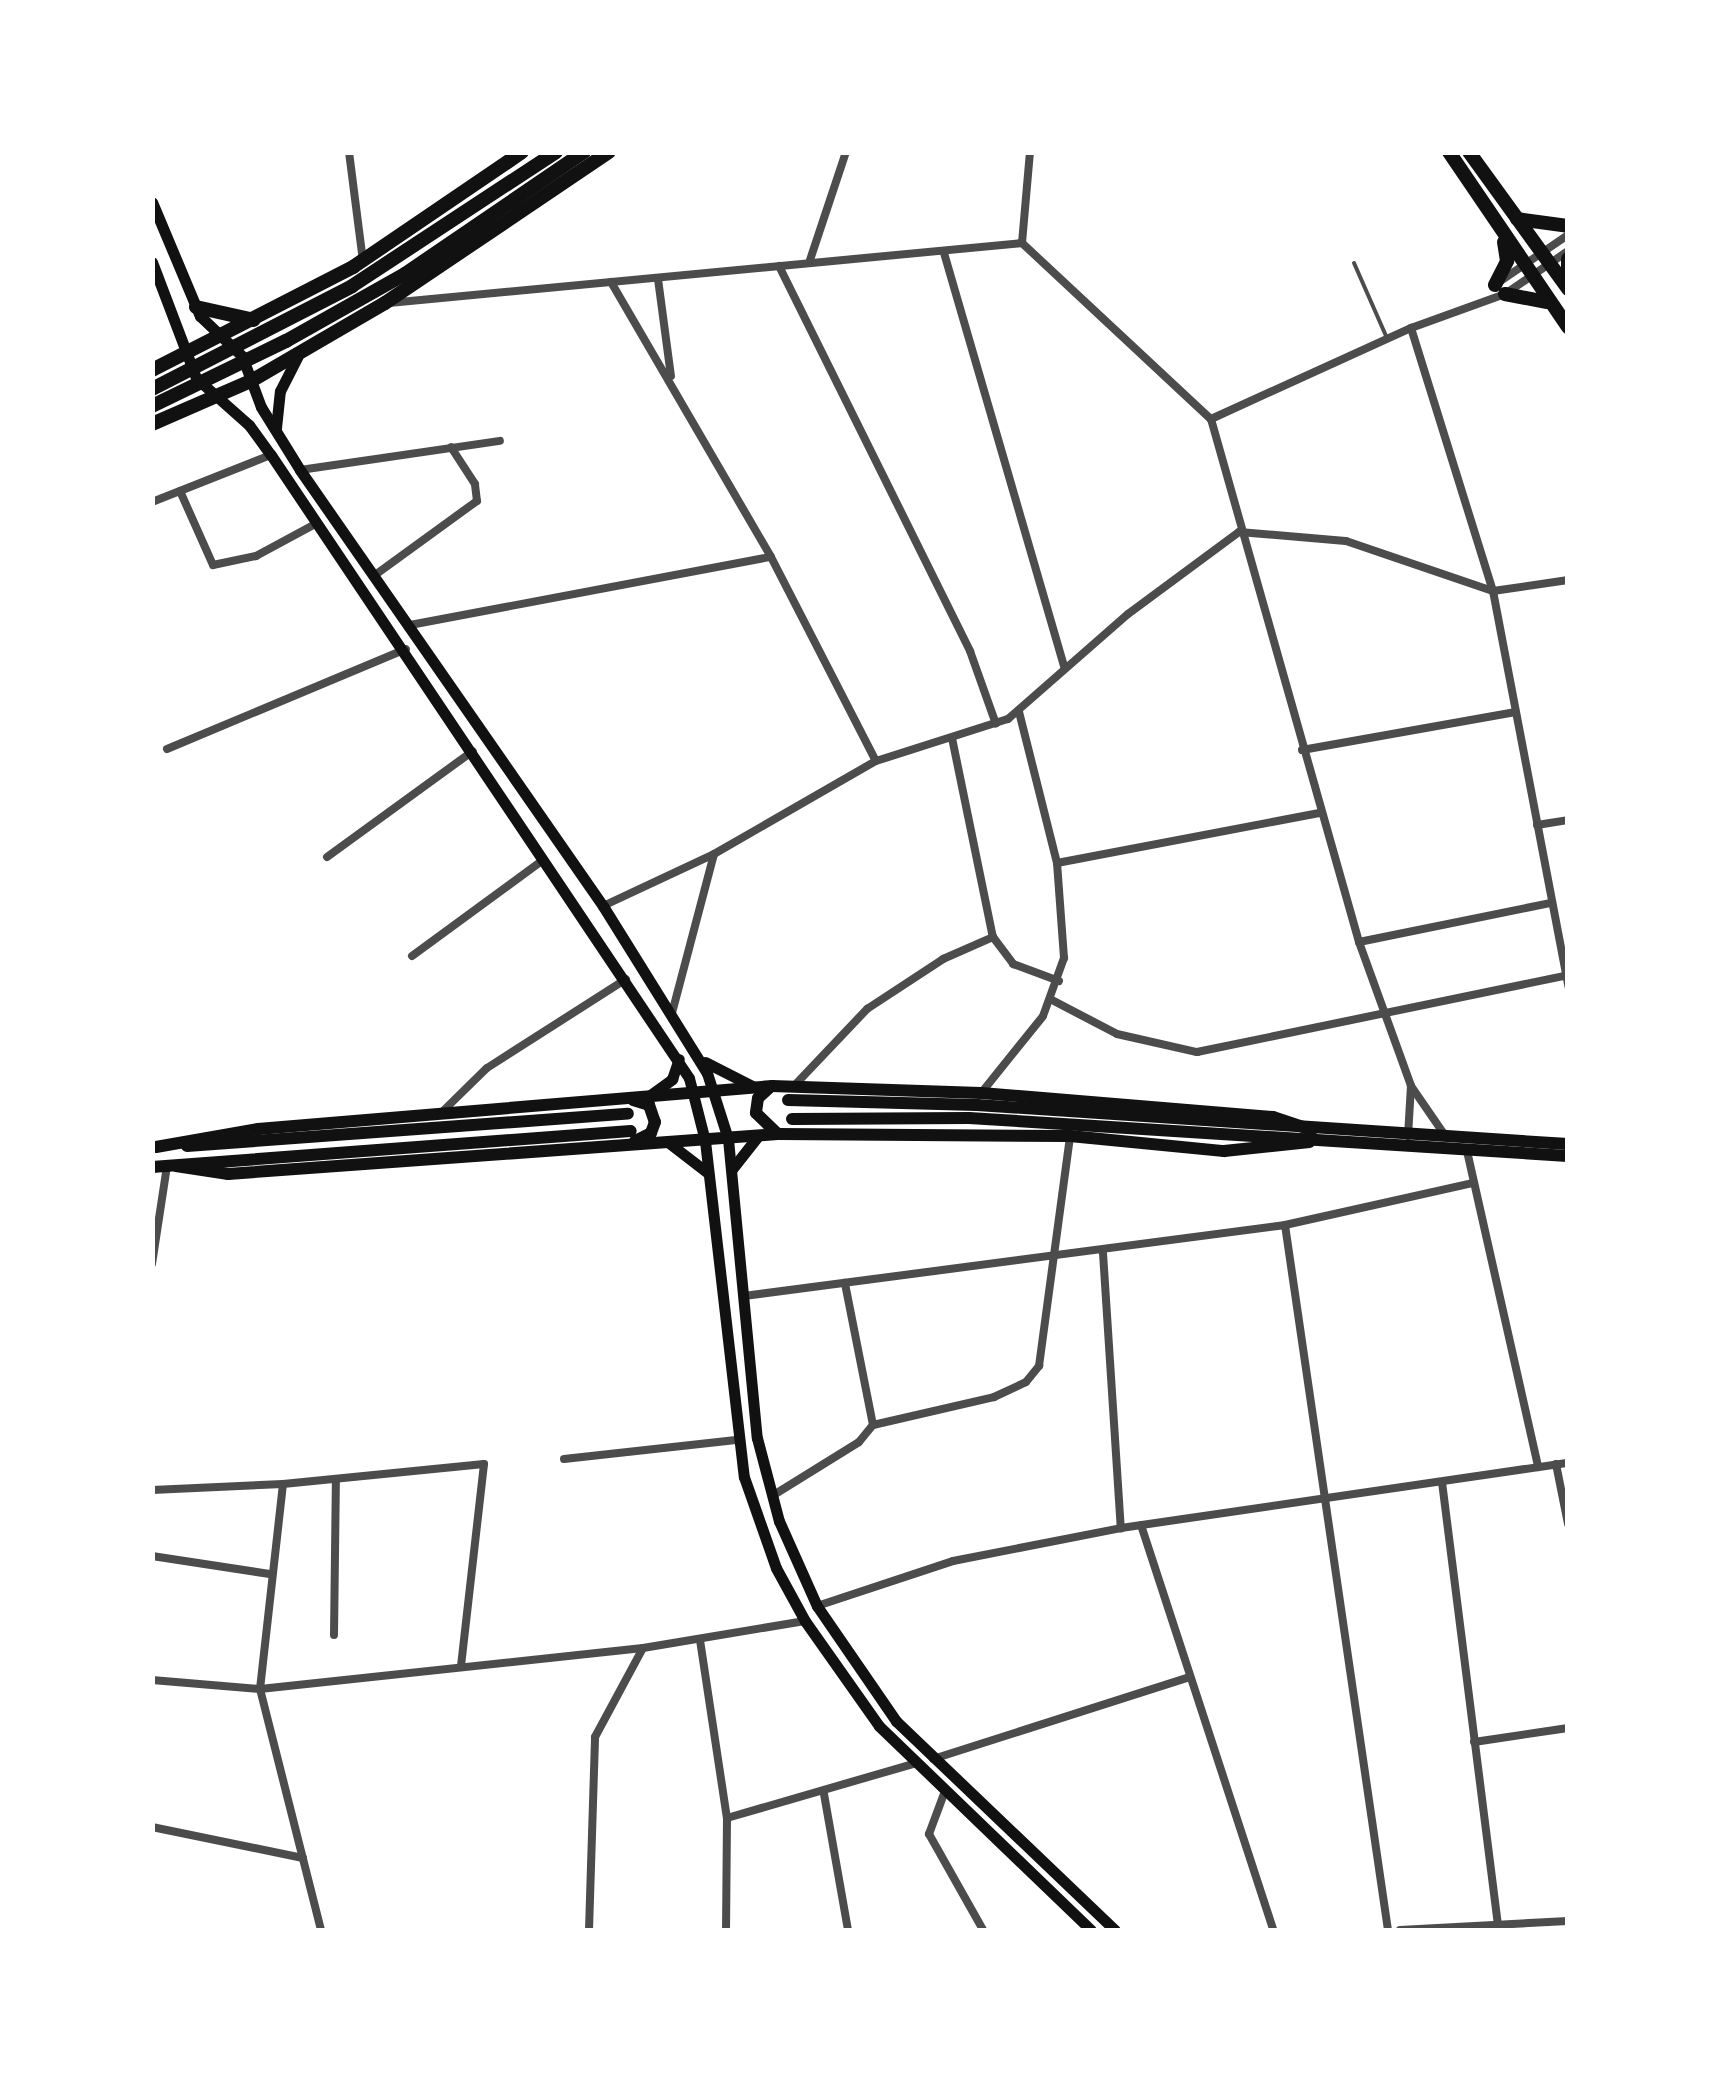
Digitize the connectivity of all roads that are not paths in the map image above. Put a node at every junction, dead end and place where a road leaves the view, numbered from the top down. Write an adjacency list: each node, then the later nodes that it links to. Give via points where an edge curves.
1 (349, 152): 20 (street)
2 (522, 152): 20 (highway)
3 (556, 152): 44 (highway, via 352,286)
4 (584, 152): 46 (highway, via 405,274 286,342)
5 (608, 152): 31 (highway)
6 (846, 152): 22 (street)
7 (1030, 152): 15 (street)
8 (1449, 152): 12 (highway)
9 (1469, 152): 11 (highway)
10 (152, 202): 33 (main road)
11 (1516, 219): 13 (highway); 18 (highway)
12 (1498, 222): 26 (highway); 30 (highway, via 1508,254)
13 (1568, 226)
14 (1568, 236): 18 (street)
15 (1022, 243): 17 (street); 49 (street)
16 (1568, 251): 18 (street)
17 (944, 252): 22 (street); 66 (street)
18 (1546, 258): 26 (street); 26 (street); 29 (highway)
19 (1568, 259): 25 (highway)
20 (363, 261): 34 (highway)
21 (152, 262): 40 (main road)
22 (808, 263): 24 (street)
23 (1354, 263): 38 (lane)
24 (779, 266): 27 (street); 69 (street, via 970,652)
25 (1568, 268)
26 (1529, 272): 30 (street); 30 (street); 32 (highway)
27 (658, 279): 28 (street); 42 (street)
28 (612, 282): 31 (street); 42 (street)
29 (1568, 290)
30 (1496, 292): 32 (highway, via 1526,293); 36 (street)
31 (385, 304): 39 (highway)
32 (1552, 304): 35 (highway)
33 (196, 307): 34 (highway); 37 (main road)
34 (255, 320): 37 (highway)
35 (1568, 327)
36 (1412, 328): 38 (street); 63 (street)
37 (223, 336): 40 (highway); 43 (main road, via 242,356)
38 (1388, 338): 49 (street)
39 (299, 354): 43 (highway); 51 (main road, via 280,391)
40 (183, 355): 41 (highway); 45 (main road)
41 (152, 370)
42 (671, 380): 60 (street)
43 (251, 381): 45 (highway); 47 (main road)
44 (152, 388)
45 (215, 398): 48 (main road); 50 (highway)
46 (152, 406)
47 (262, 408): 48 (main road); 51 (main road)
48 (242, 419): 54 (main road)
49 (1210, 419): 59 (street)
50 (152, 424)
51 (277, 432): 55 (main road)
52 (500, 442): 53 (street)
53 (451, 448): 55 (street); 61 (street, via 476,484 477,501)
54 (271, 455): 56 (street); 58 (main road)
55 (300, 470): 61 (main road)
56 (180, 492): 57 (street); 58 (street, via 213,565 256,556)
57 (152, 502)
58 (317, 523): 65 (main road)
59 (1240, 532): 63 (street, via 1346,542); 66 (street); 72 (street)
60 (770, 557): 64 (street); 74 (street)
61 (376, 575): 64 (main road)
62 (1568, 580): 63 (street)
63 (1493, 591): 68 (street)
64 (410, 625): 83 (main road)
65 (406, 649): 71 (street); 73 (main road)
66 (1065, 669): 67 (street)
67 (1019, 712): 69 (street); 81 (street)
68 (1516, 712): 72 (street); 77 (street)
69 (996, 724): 70 (street)
70 (952, 738): 74 (street); 84 (street)
71 (167, 749)
72 (1302, 750): 75 (street)
73 (473, 751): 79 (street); 80 (main road)
74 (876, 761): 78 (street)
75 (1320, 813): 81 (street); 85 (street)
76 (1568, 820): 77 (street)
77 (1537, 826): 82 (street)
78 (714, 854): 83 (street); 92 (street)
79 (327, 857)
80 (543, 860): 86 (street); 88 (main road)
81 (1057, 863): 89 (street, via 1064,938)
82 (1551, 903): 85 (street); 87 (street)
83 (603, 906): 92 (main road)
84 (993, 938): 89 (street, via 1013,964); 102 (street, via 943,958 867,1009)
85 (1358, 942): 93 (street)
86 (412, 956)
87 (1566, 976): 90 (street); 93 (street)
88 (626, 978): 95 (main road); 107 (street, via 488,1068)
89 (1059, 981): 91 (street)
90 (1568, 986)
91 (1052, 1000): 93 (street, via 1117,1034 1197,1052); 104 (street, via 1026,1044)
92 (672, 1013): 94 (main road)
93 (1383, 1016): 99 (street)
94 (698, 1057): 96 (main road); 100 (main road)
95 (679, 1059): 97 (main road); 105 (main road, via 672,1079)
96 (707, 1073): 97 (main road, via 700,1082); 101 (main road)
97 (689, 1078): 103 (main road)
98 (772, 1086): 100 (main road); 102 (main road); 110 (main road, via 758,1098 756,1113)
99 (1410, 1086): 114 (street); 115 (street)
100 (754, 1087): 101 (main road)
101 (716, 1092): 103 (main road); 119 (main road)
102 (791, 1093): 104 (main road); 113 (main road)
103 (693, 1094): 105 (main road); 121 (main road)
104 (981, 1094): 113 (main road, via 1273,1117)
105 (648, 1096): 106 (main road)
106 (626, 1107): 107 (main road); 118 (main road, via 649,1105 655,1122 648,1135); 120 (main road)
107 (440, 1114): 120 (main road, via 222,1133)
108 (792, 1119): 113 (main road, via 969,1118)
109 (631, 1132): 124 (main road)
110 (778, 1134): 111 (main road); 112 (main road)
111 (758, 1136): 119 (main road); 125 (main road)
112 (1070, 1136): 113 (main road, via 1224,1150); 130 (street)
113 (1311, 1136): 114 (main road); 122 (main road)
114 (1408, 1136): 115 (main road)
115 (1446, 1138): 117 (main road)
116 (669, 1143): 118 (main road); 121 (main road); 126 (main road)
117 (1568, 1144)
118 (623, 1146): 124 (main road, via 228,1174)
119 (729, 1146): 121 (main road); 125 (main road)
120 (154, 1147)
121 (705, 1148): 126 (main road)
122 (1468, 1151): 123 (main road); 127 (street)
123 (1568, 1156)
124 (165, 1166): 131 (street)
125 (732, 1169): 133 (main road)
126 (708, 1173): 135 (main road)
127 (1473, 1183): 128 (street); 139 (street)
128 (1284, 1225): 129 (street); 145 (street)
129 (1103, 1252): 130 (street); 148 (street)
130 (1057, 1258): 132 (street); 134 (street, via 1045,1352 1026,1382 955,1408)
131 (152, 1264)
132 (845, 1283): 133 (street); 134 (street)
133 (744, 1296): 144 (main road, via 752,1408)
134 (873, 1425): 144 (street, via 859,1442)
135 (736, 1440): 136 (street); 152 (main road, via 760,1527)
136 (564, 1459)
137 (1568, 1463): 138 (street)
138 (1556, 1464): 139 (street); 146 (street)
139 (1538, 1467): 141 (street)
140 (336, 1480): 142 (street); 153 (street); 156 (street, via 484,1464)
141 (1442, 1482): 145 (street); 161 (street)
142 (284, 1484): 143 (street); 150 (street)
143 (152, 1490)
144 (772, 1496): 151 (main road)
145 (1326, 1498): 147 (street); 180 (street, via 1358,1758)
146 (1568, 1524)
147 (1140, 1525): 148 (street); 157 (street)
148 (1120, 1528): 151 (street, via 953,1561)
149 (152, 1556): 150 (street)
150 (270, 1574): 159 (street)
151 (817, 1606): 162 (main road, via 864,1682)
152 (805, 1621): 154 (street); 163 (main road, via 849,1688)
153 (334, 1634)
154 (700, 1640): 155 (street); 166 (street)
155 (642, 1648): 156 (street); 173 (street, via 595,1738)
156 (461, 1666): 159 (street)
157 (1190, 1676): 162 (street); 179 (street)
158 (152, 1680): 159 (street)
159 (260, 1689): 168 (street)
160 (1568, 1728): 161 (street)
161 (1474, 1742): 170 (street)
162 (934, 1758): 178 (main road)
163 (916, 1764): 164 (main road); 165 (street)
164 (944, 1791): 176 (street, via 929,1834); 177 (main road)
165 (824, 1794): 166 (street); 175 (street)
166 (726, 1818): 174 (street)
167 (152, 1827): 168 (street)
168 (303, 1858): 172 (street)
169 (1568, 1921): 171 (street)
170 (1498, 1926): 171 (street); 181 (street)
171 (1551, 1927)
172 (321, 1930)
173 (589, 1930)
174 (726, 1930)
175 (848, 1930)
176 (982, 1930)
177 (1091, 1930)
178 (1115, 1930)
179 (1273, 1930)
180 (1388, 1930)
181 (1400, 1930)

